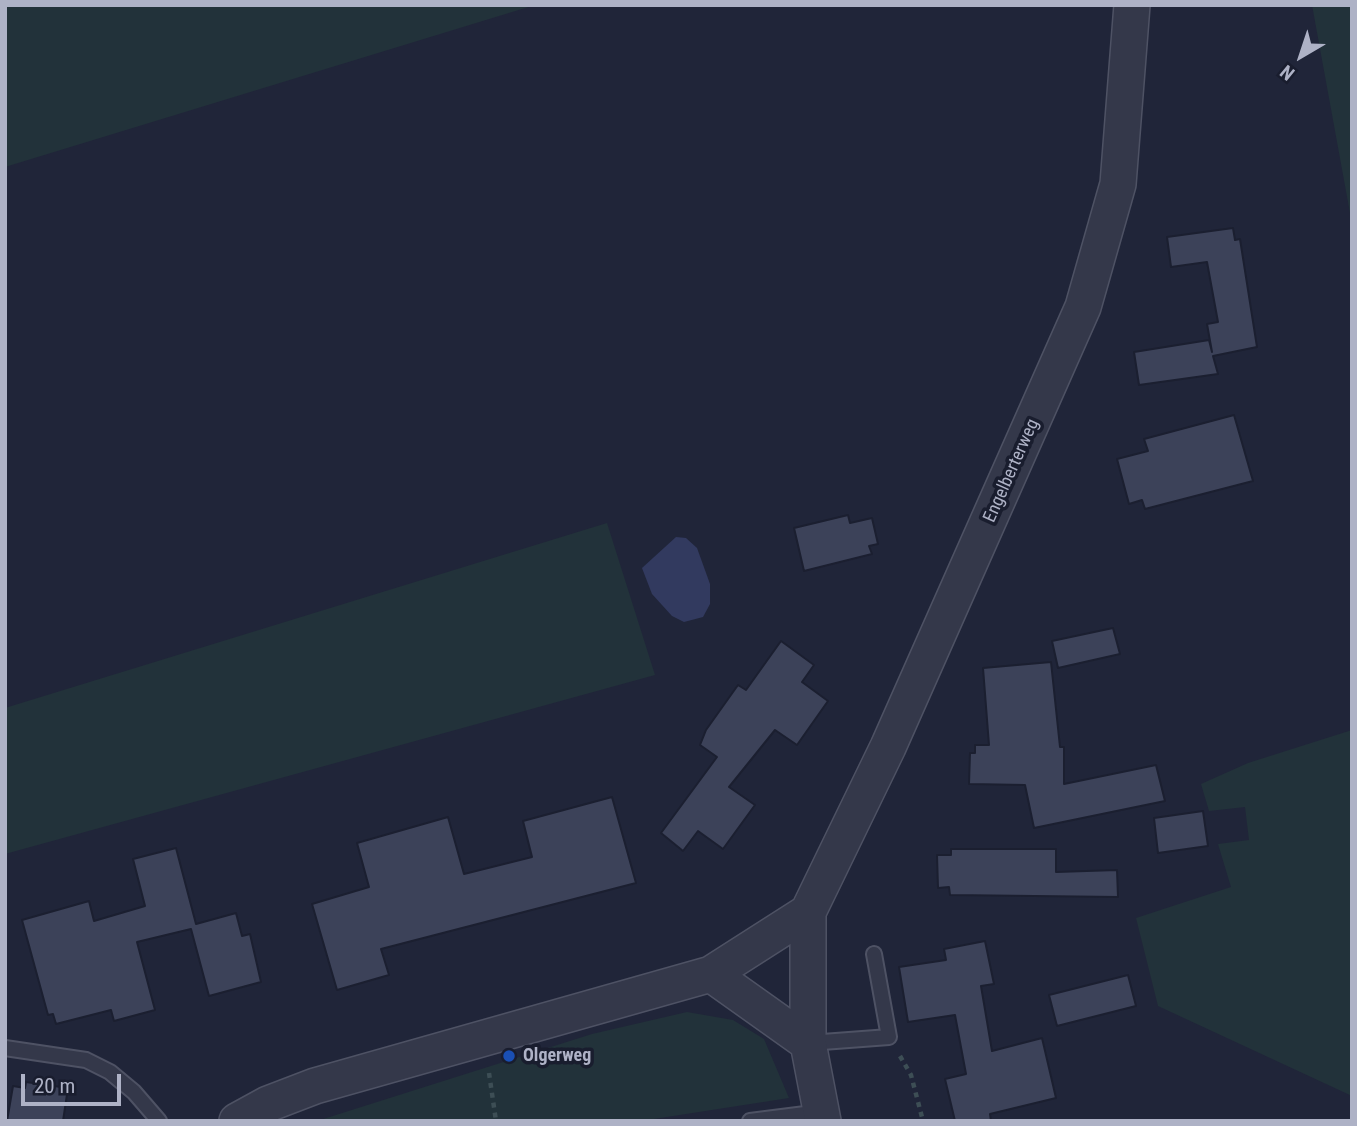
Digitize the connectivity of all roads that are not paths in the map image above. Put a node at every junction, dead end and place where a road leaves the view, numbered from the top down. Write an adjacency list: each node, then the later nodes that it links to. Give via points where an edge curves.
1 (1132, 5): 2 (street, Engelberterweg, via 1118,184 1083,307 888,747)
2 (808, 912): 4 (street); 5 (street, Engelberterweg)
3 (874, 954): 5 (lane, via 889,1037)
4 (711, 974): 5 (street); 9 (street, via 315,1086)
5 (808, 1043): 7 (street)
6 (5, 1048): 8 (lane, via 86,1060 134,1092)
7 (822, 1116): 10 (lane)
8 (159, 1121)
9 (237, 1121)
10 (750, 1121)

